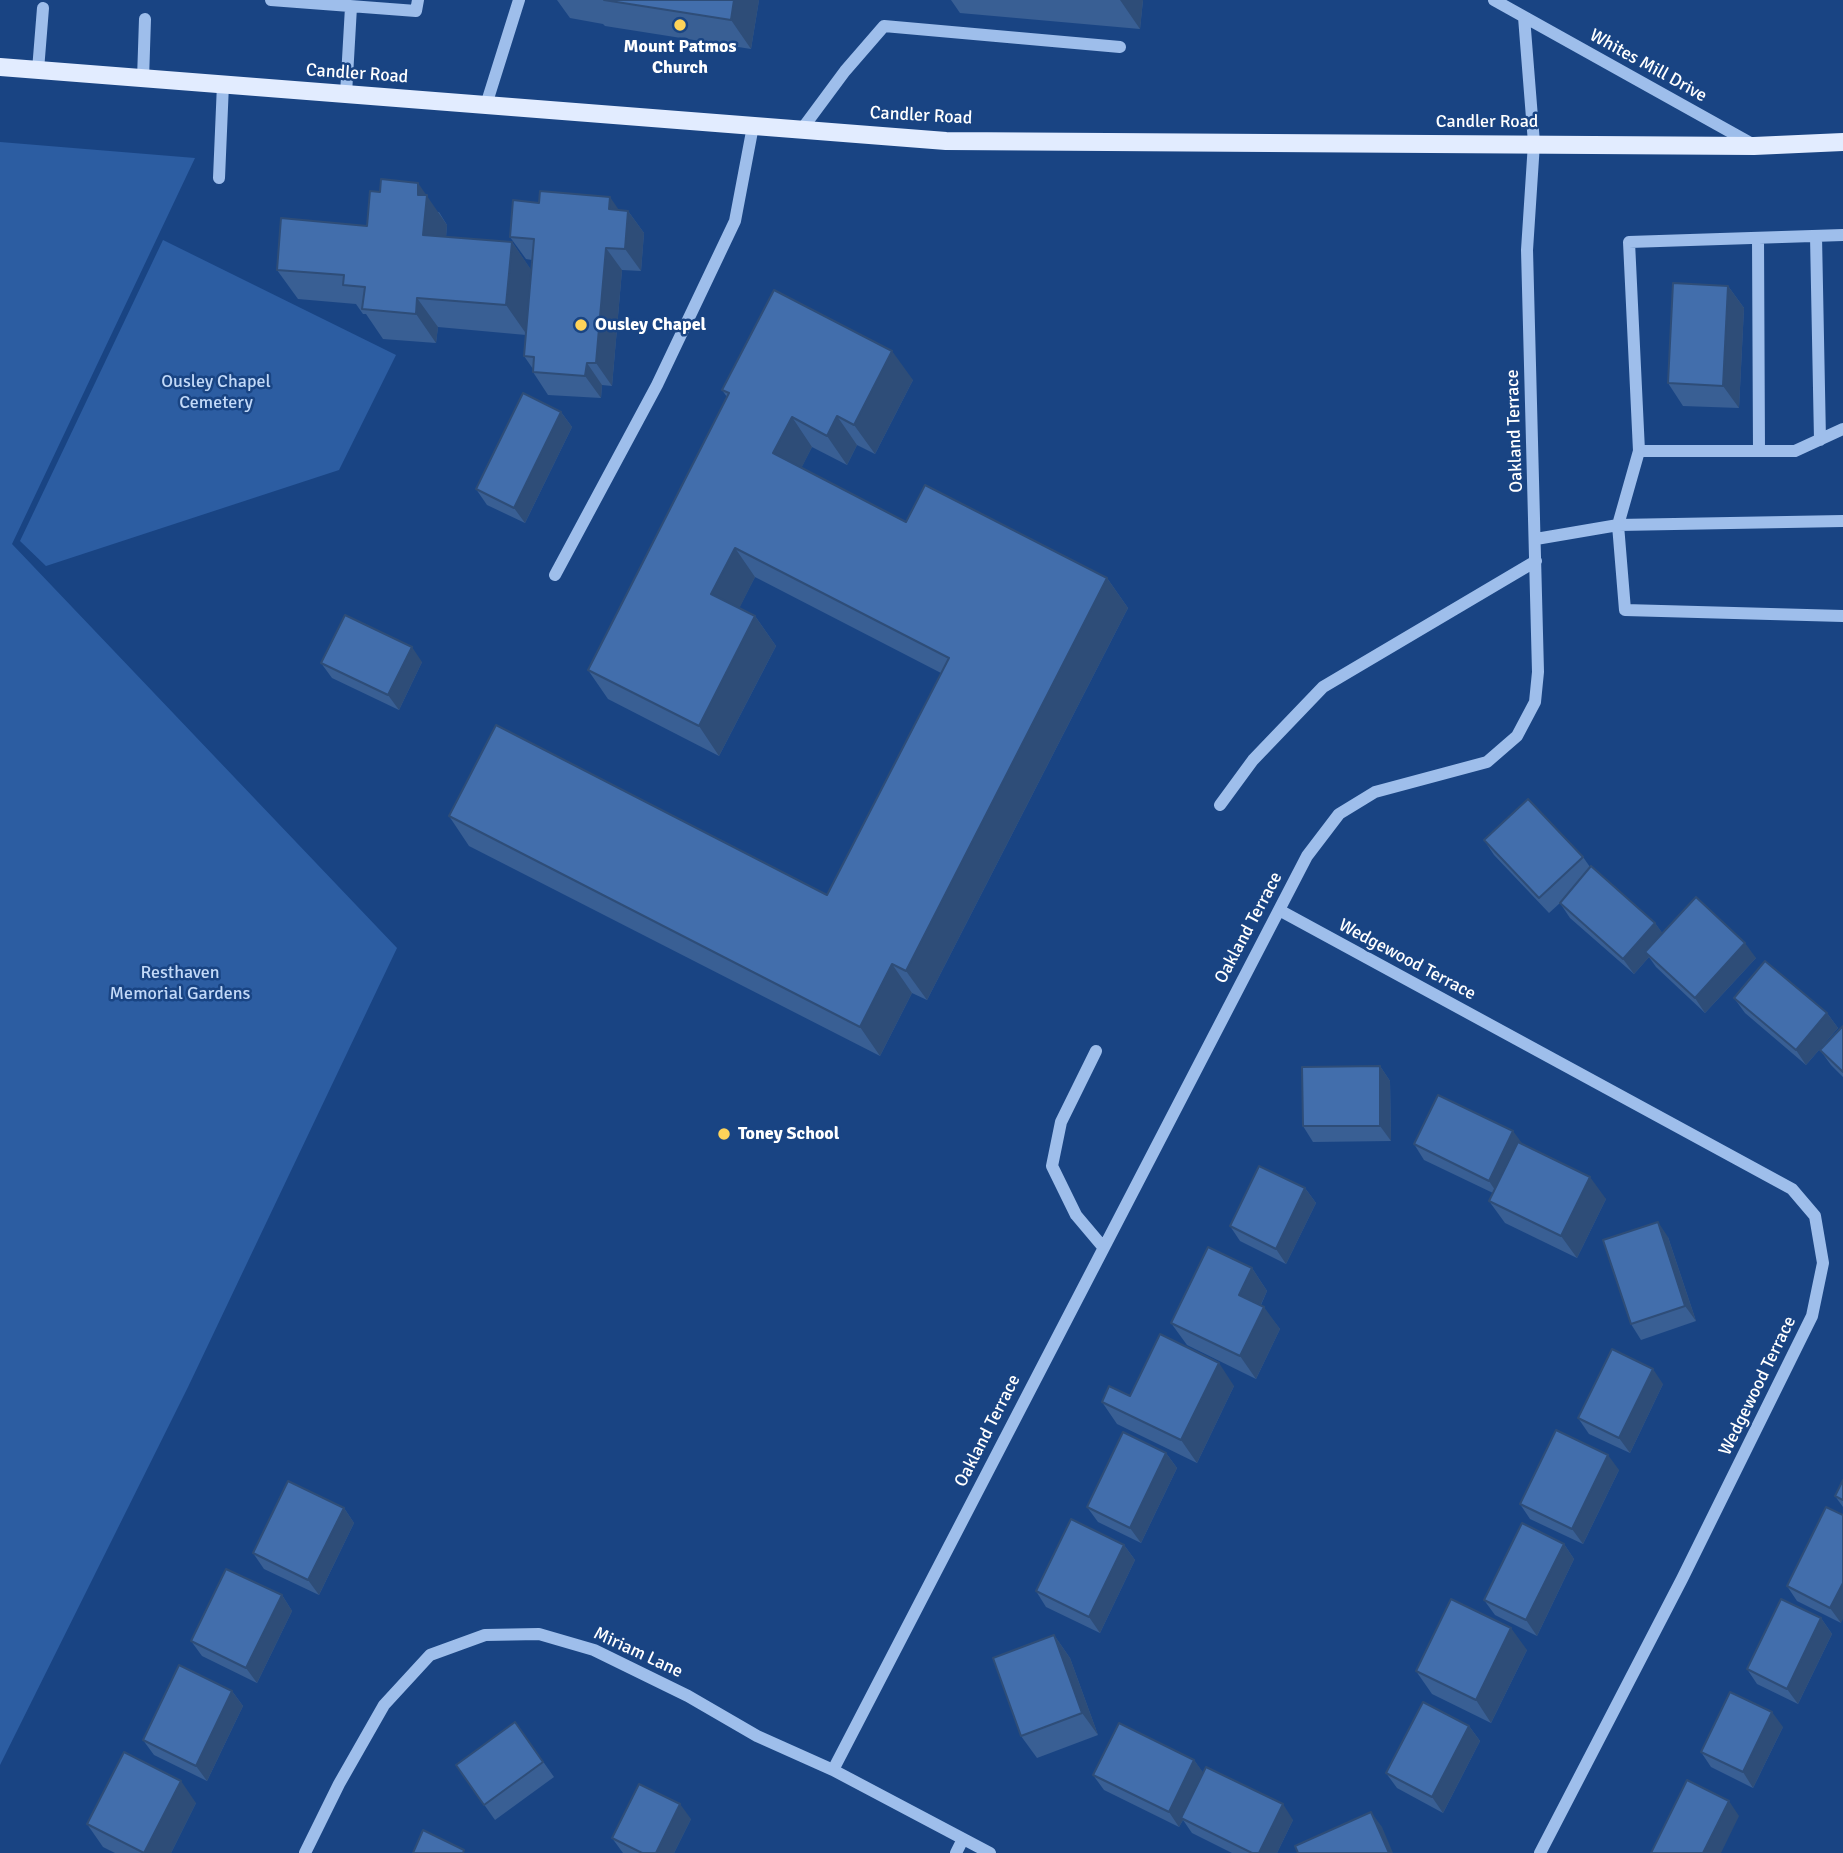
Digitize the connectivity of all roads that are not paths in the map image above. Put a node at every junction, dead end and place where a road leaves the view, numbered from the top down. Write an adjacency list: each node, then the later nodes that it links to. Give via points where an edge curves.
1 (271, 0): 5 (street)
2 (418, 0): 5 (street, via 416,11)
3 (519, 0): 15 (street)
4 (1494, 0): 7 (street, Whites Mill Drive)
5 (351, 7): 14 (street)
6 (43, 8): 11 (street)
7 (1524, 17): 19 (street); 20 (street, Whites Mill Drive)
8 (145, 19): 12 (street)
9 (1121, 47): 17 (street, via 884,26)
10 (0, 67): 11 (main road, Candler Road)
11 (38, 70): 12 (main road, Candler Road)
12 (143, 79): 13 (main road, Candler Road)
13 (223, 84): 14 (main road, Candler Road); 21 (street)
14 (346, 94): 15 (main road, Candler Road)
15 (486, 105): 16 (main road, Candler Road)
16 (753, 125): 17 (main road, Candler Road); 33 (street, via 735,221 657,386)
17 (802, 130): 19 (main road, Candler Road, via 946,141)
18 (1843, 142): 20 (main road, Candler Road)
19 (1534, 143): 20 (main road, Candler Road); 31 (street, Oakland Terrace, via 1527,250)
20 (1754, 146)
21 (219, 178)
22 (1843, 235): 23 (street)
23 (1816, 236): 24 (street); 26 (street)
24 (1758, 238): 27 (street, via 1629,242); 28 (street)
25 (1843, 429): 26 (street)
26 (1820, 440): 28 (street, via 1795,451)
27 (1639, 451): 28 (street); 30 (street)
28 (1759, 451)
29 (1843, 521): 30 (street)
30 (1618, 525): 31 (street); 34 (street, via 1625,610)
31 (1536, 539): 32 (street, Oakland Terrace)
32 (1536, 561): 35 (street, via 1323,687 1253,760); 36 (street, Oakland Terrace, via 1535,702 1517,736 1487,762 1375,792 1339,814 1307,856)
33 (555, 575)
34 (1843, 616)
35 (1220, 805)
36 (1279, 910): 38 (street, Oakland Terrace); 44 (street, Wedgewood Terrace, via 1793,1189 1815,1216 1823,1263 1812,1316)
37 (1097, 1051): 38 (street, via 1061,1122 1052,1166 1076,1215)
38 (1103, 1247): 39 (street, Oakland Terrace)
39 (833, 1770): 40 (street, Miriam Lane); 41 (street, Miriam Lane, via 757,1736 594,1650 539,1634 485,1635 430,1655 384,1705)
40 (963, 1839): 42 (street); 43 (street, Miriam Lane)
41 (304, 1853)
42 (956, 1853)
43 (990, 1853)
44 (1540, 1853)

